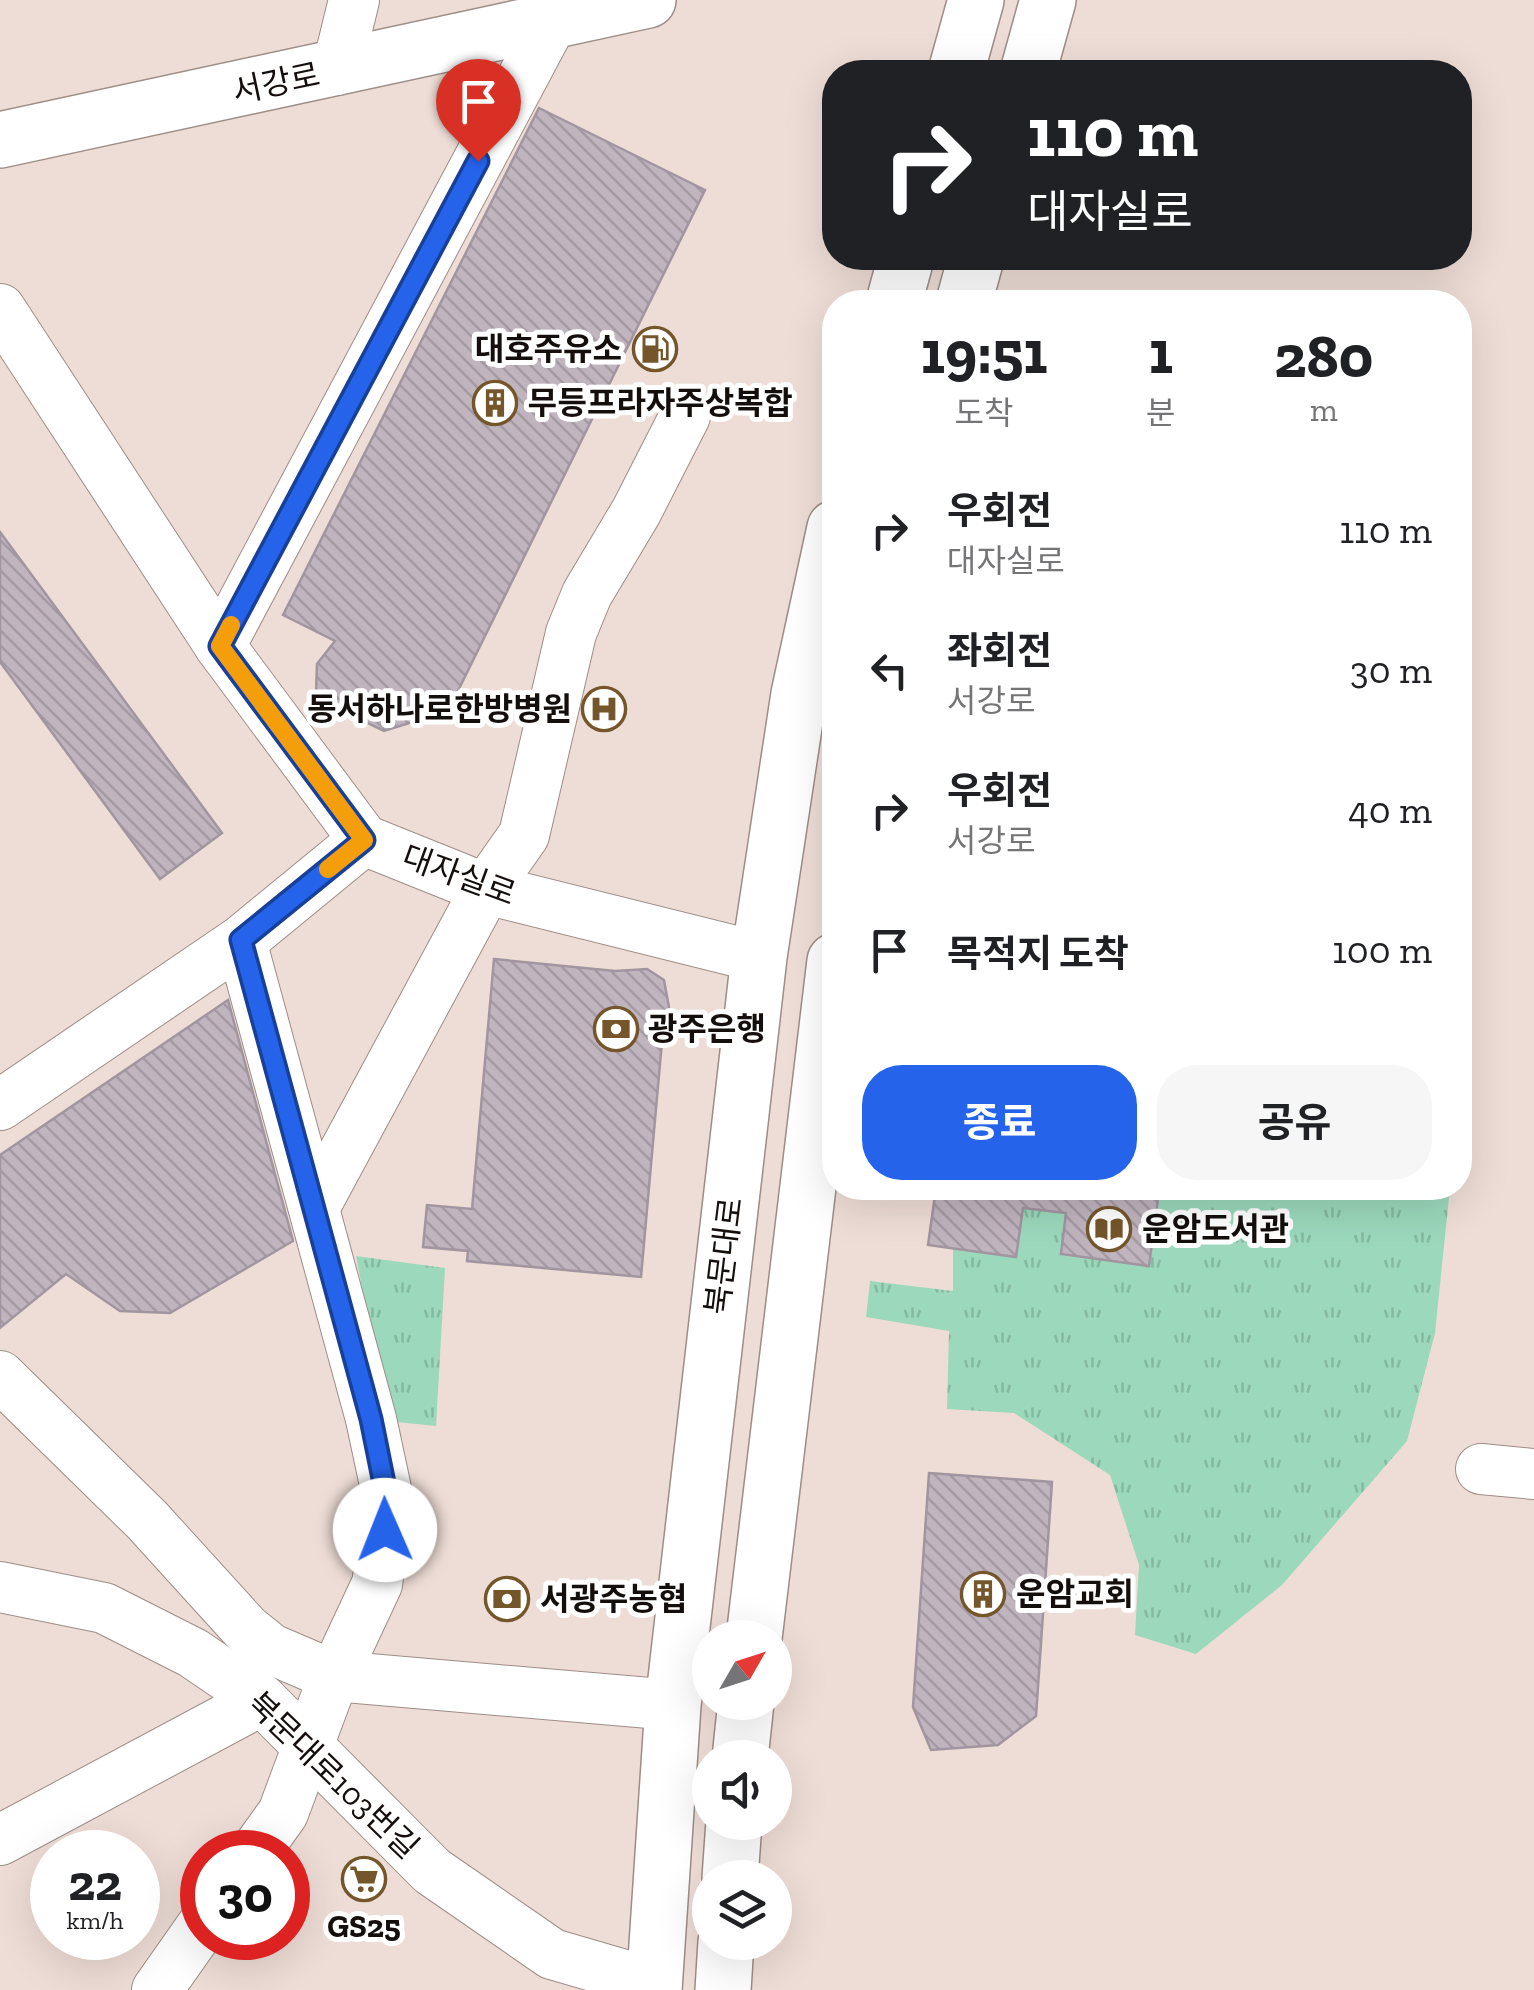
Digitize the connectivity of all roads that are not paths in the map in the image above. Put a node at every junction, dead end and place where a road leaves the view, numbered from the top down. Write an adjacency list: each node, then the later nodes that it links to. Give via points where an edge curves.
1 (354, 0): 8 (street)
2 (648, 0): 5 (main road, 서강로)
3 (976, 0): 6 (main road)
4 (1048, 0): 7 (main road)
5 (552, 22): 8 (main road, 서강로); 13 (street)
6 (959, 60)
7 (1031, 60)
8 (337, 70): 9 (main road, 서강로)
9 (0, 140)
10 (0, 310): 13 (street)
11 (684, 416): 15 (street, via 587,594 558,676 533,811 514,855)
12 (822, 588): 17 (main road, 북문대로)
13 (220, 646): 14 (street)
14 (364, 840): 15 (street, 대자실로); 16 (street, 대자실로)
15 (486, 890): 17 (street, 대자실로); 20 (street)
16 (241, 940): 19 (street, 대자실로); 20 (street)
17 (759, 958): 28 (main road, 북문대로)
18 (822, 1070): 25 (main road)
19 (0, 1104)
20 (314, 1208): 26 (street, via 388,1503 377,1584)
21 (0, 1376): 26 (street, via 246,1629 272,1649)
22 (1480, 1468): 23 (street)
23 (1534, 1474)
24 (0, 1588): 27 (street, 북문대로103번길, via 104,1608 193,1653)
25 (756, 1620)
26 (334, 1676): 28 (street); 29 (street)
27 (262, 1700): 29 (street, 북문대로103번길); 31 (street)
28 (673, 1704): 34 (main road, 북문대로)
29 (308, 1752): 30 (street); 34 (street, 북문대로103번길, via 432,1871 552,1954)
30 (271, 1830)
31 (0, 1840)
32 (180, 1957): 35 (street)
33 (725, 1960): 36 (main road)
34 (654, 1987)
35 (157, 1990)
36 (723, 1990)

